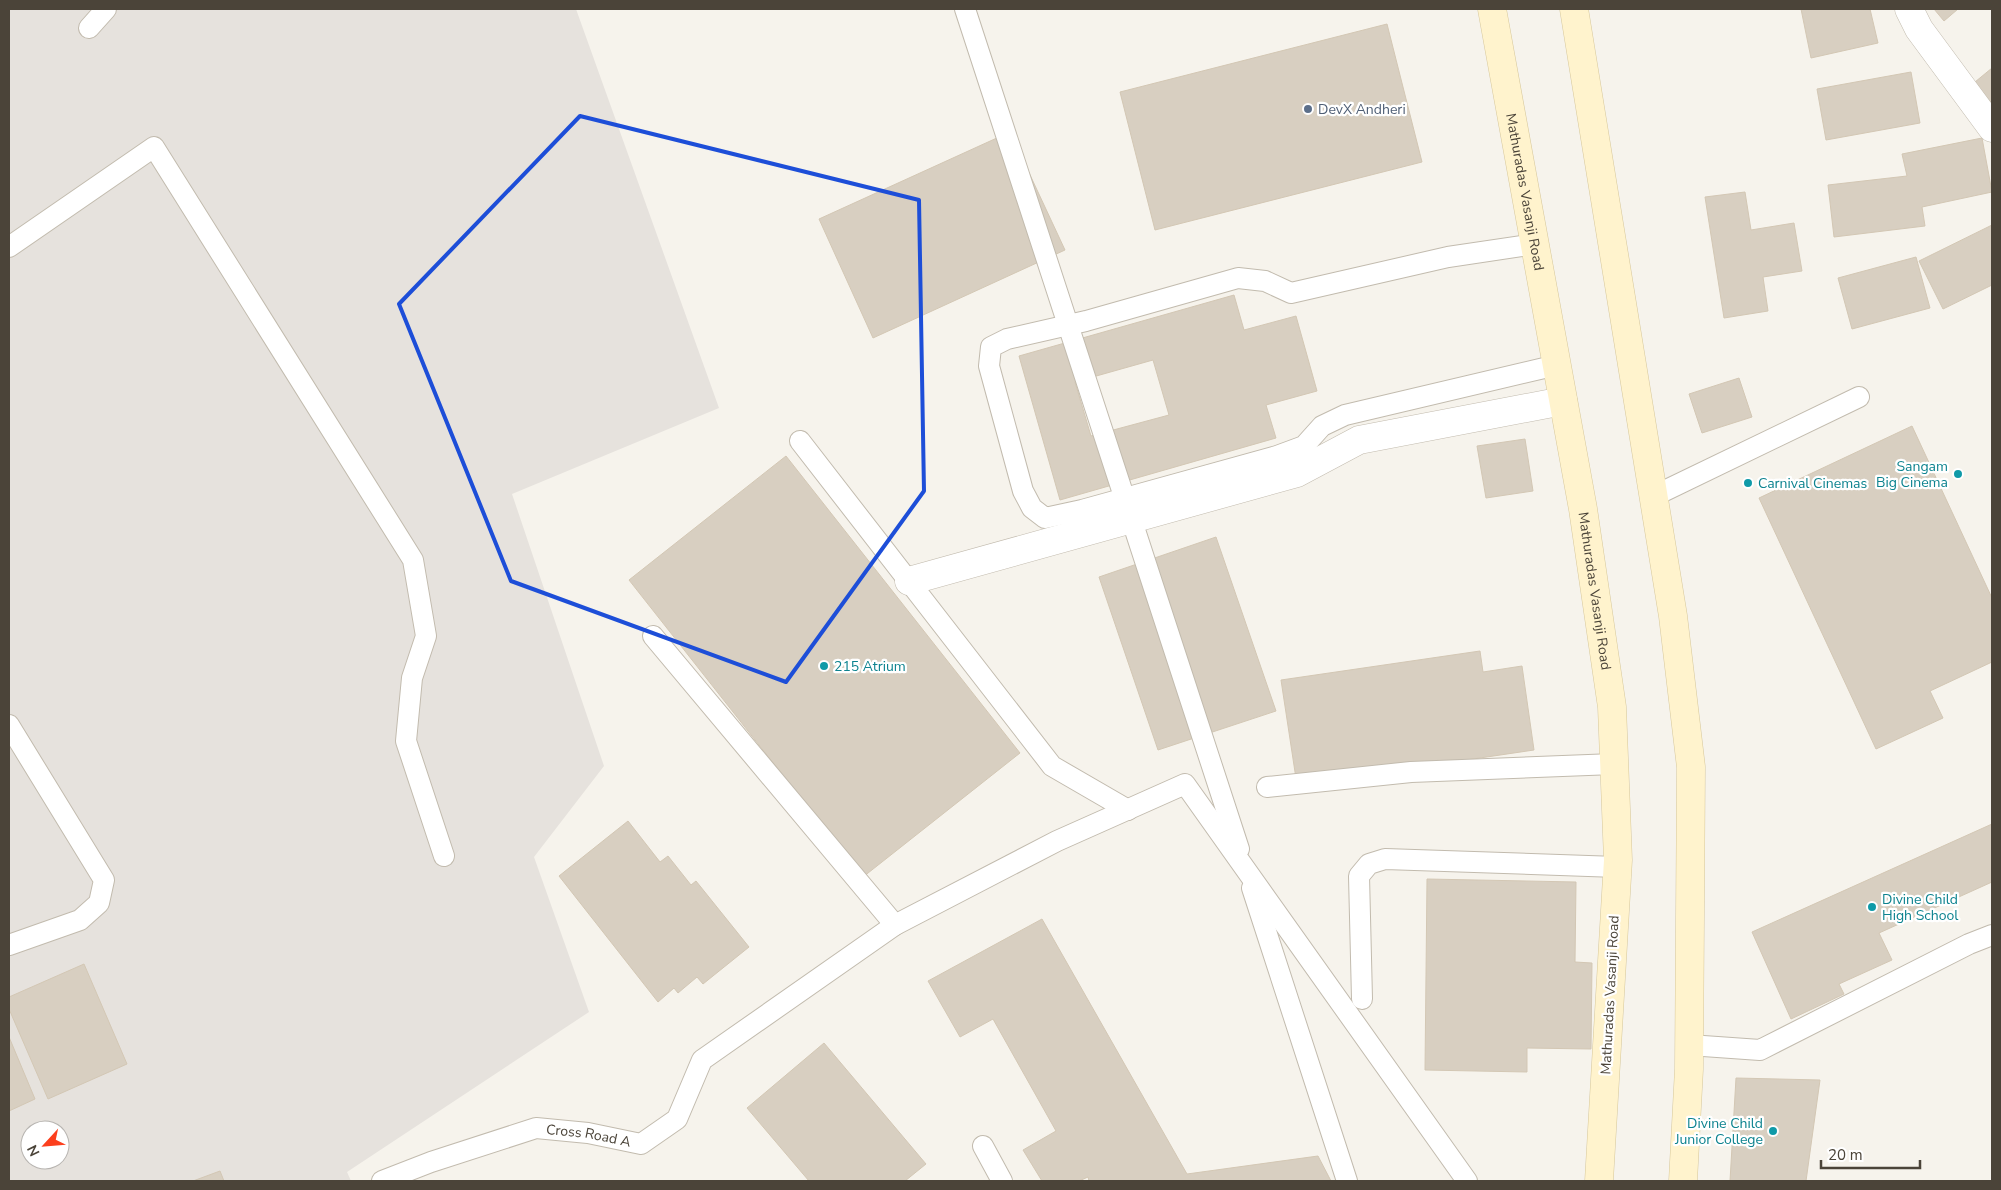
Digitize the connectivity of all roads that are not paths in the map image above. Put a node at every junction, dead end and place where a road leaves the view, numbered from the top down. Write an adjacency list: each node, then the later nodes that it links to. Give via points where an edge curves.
1 (106, 9): 6 (lane)
2 (966, 9): 29 (lane)
3 (1492, 9): 8 (main road, Mathuradas Vasanji Road)
4 (1574, 9): 14 (main road)
5 (1909, 9): 7 (street, via 1919,28)
6 (89, 28)
7 (1992, 128)
8 (1535, 244): 10 (main road, Mathuradas Vasanji Road); 10 (lane, via 1448,257 1290,293 1265,281 1238,278 1007,339 991,347 989,366 1023,491 1032,508 1045,518 1277,456 1304,446 1322,426 1345,415)
9 (9, 247): 21 (lane, via 154,147 413,560 426,636 412,678 406,741)
10 (1557, 365): 12 (main road, Mathuradas Vasanji Road)
11 (1859, 397): 14 (lane)
12 (1564, 401): 15 (street, via 1359,440 1296,474); 18 (main road, Mathuradas Vasanji Road, via 1611,697)
13 (800, 441): 15 (lane)
14 (1654, 496): 27 (main road, via 1673,616 1691,767)
15 (909, 581): 20 (lane, via 1052,766)
16 (653, 636): 23 (lane)
17 (9, 726): 25 (lane, via 104,880 99,903 80,920)
18 (1614, 764): 19 (lane, via 1411,772); 22 (main road, Mathuradas Vasanji Road)
19 (1266, 787)
20 (1128, 810): 23 (lane, Cross Road A, via 1057,842); 33 (lane, Cross Road A, via 1185,784)
21 (444, 856)
22 (1617, 867): 26 (lane, via 1385,859 1369,864 1359,876); 34 (main road, Mathuradas Vasanji Road)
23 (895, 925): 30 (lane, Cross Road A, via 702,1060 677,1119 642,1144 588,1133 536,1128)
24 (1992, 935): 27 (lane, via 1760,1050)
25 (9, 944)
26 (1362, 999)
27 (1689, 1045): 35 (main road)
28 (983, 1146): 31 (lane)
29 (1344, 1178): 32 (lane)
30 (382, 1181)
31 (1002, 1181)
32 (1366, 1181)
33 (1467, 1181)
34 (1599, 1181)
35 (1683, 1181)

